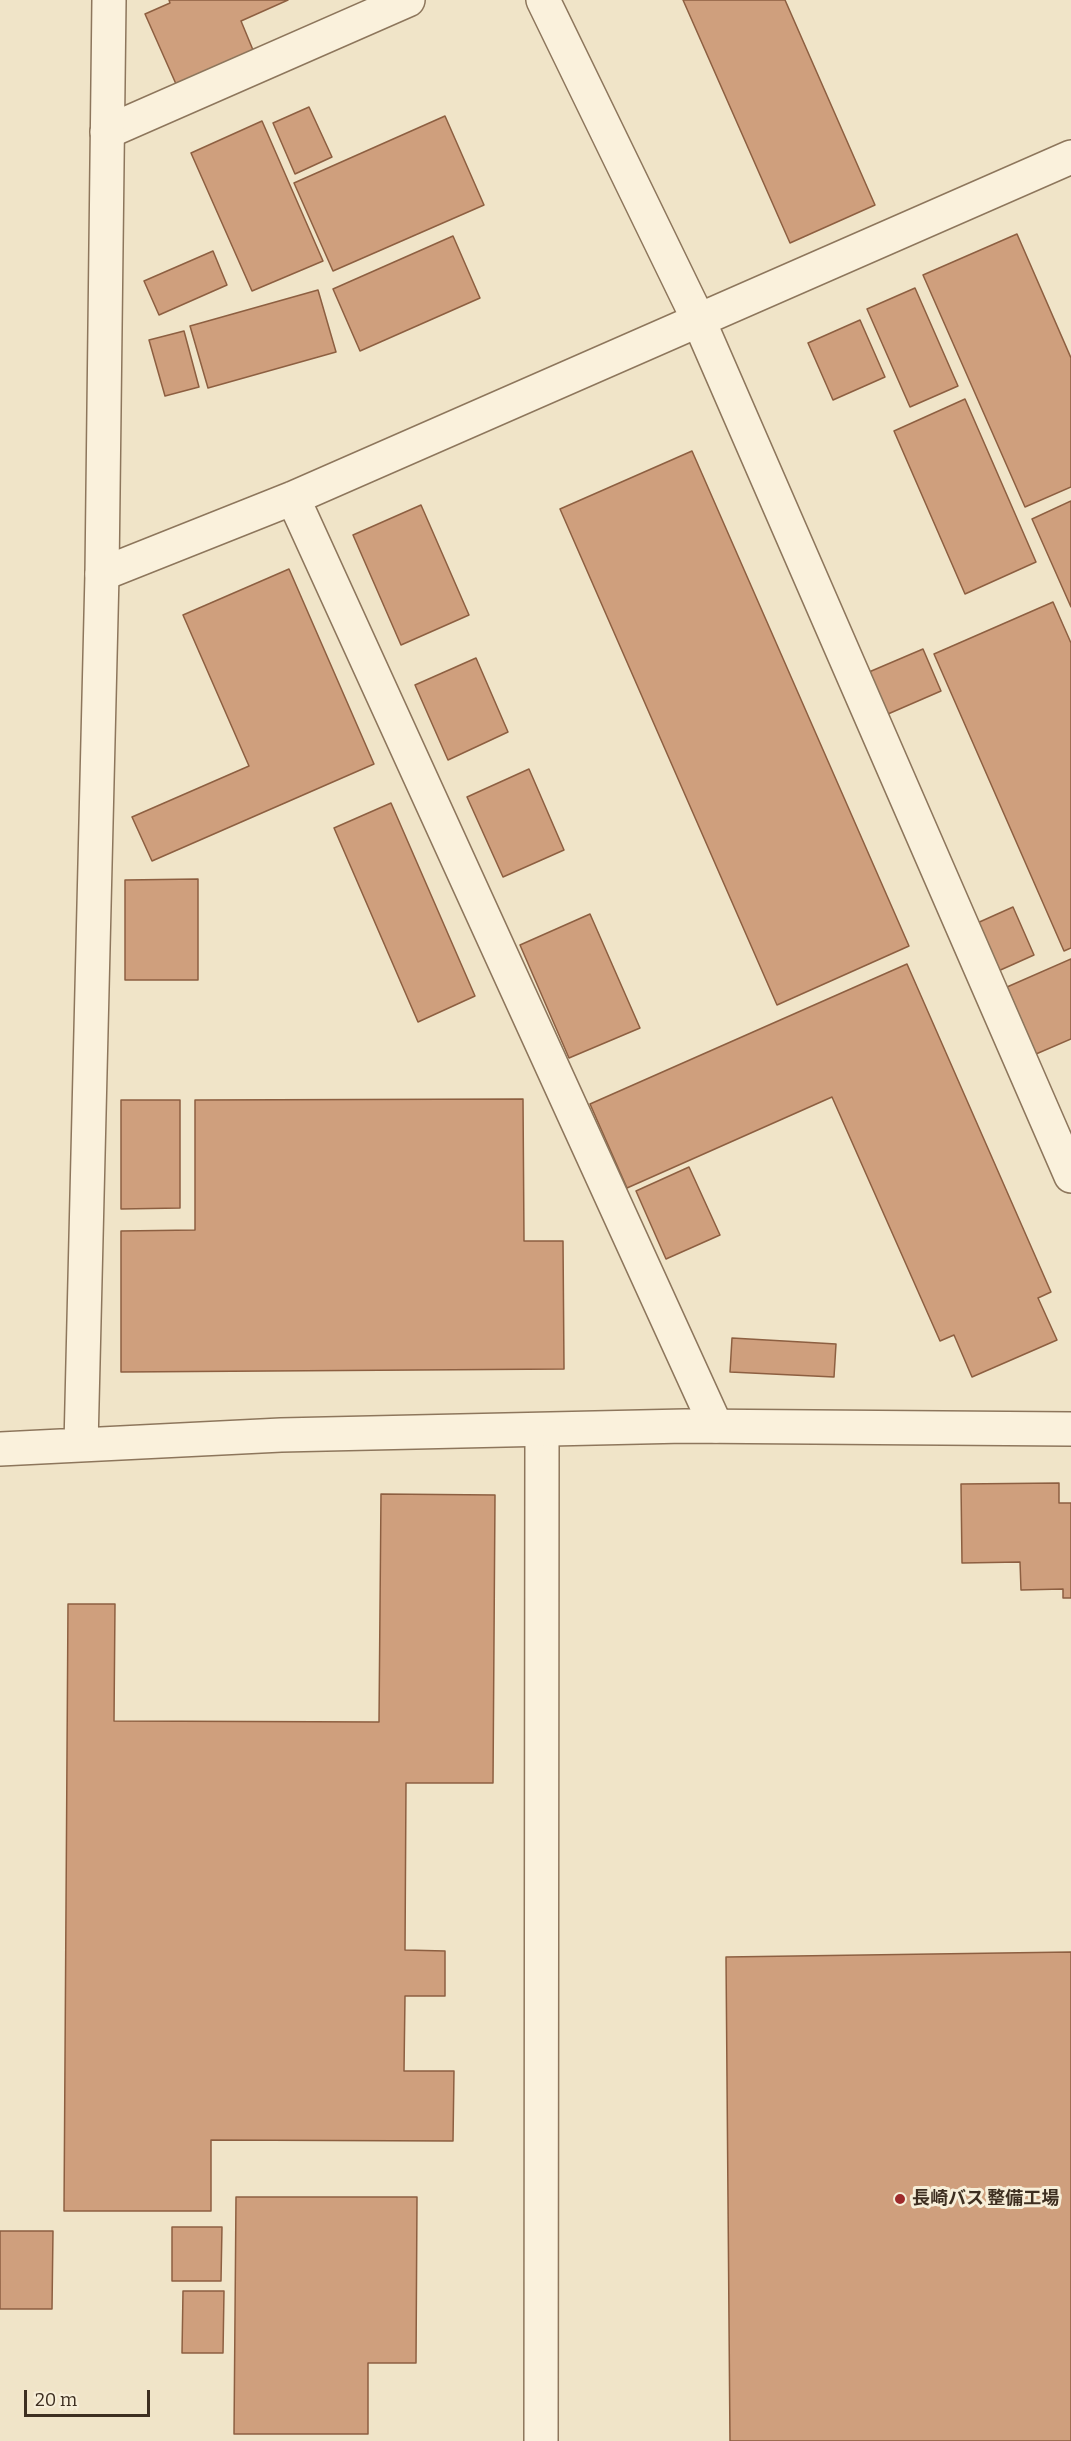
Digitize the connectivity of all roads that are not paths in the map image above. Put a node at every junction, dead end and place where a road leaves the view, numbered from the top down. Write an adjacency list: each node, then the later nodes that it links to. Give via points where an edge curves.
1 (108, 0): 4 (street)
2 (408, 0): 4 (street)
3 (543, 0): 6 (street)
4 (107, 132): 8 (street)
5 (1071, 157): 6 (street)
6 (699, 321): 7 (street); 9 (street)
7 (293, 498): 8 (street); 10 (street)
8 (102, 574): 13 (street)
9 (1071, 1176)
10 (716, 1426): 11 (street); 12 (street)
11 (1071, 1429)
12 (542, 1430): 13 (street, via 281,1435); 15 (street)
13 (81, 1445): 14 (street)
14 (0, 1449)
15 (541, 2441)

